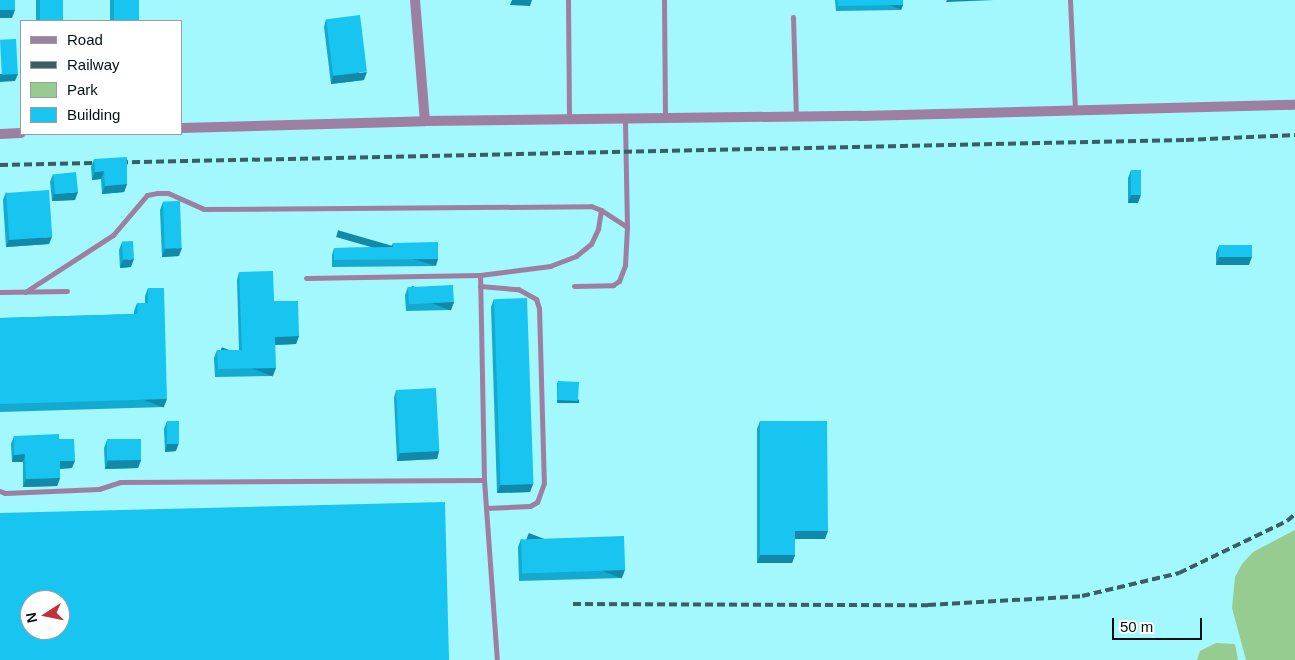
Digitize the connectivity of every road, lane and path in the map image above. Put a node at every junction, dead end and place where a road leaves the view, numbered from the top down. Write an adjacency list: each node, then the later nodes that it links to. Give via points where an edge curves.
1 (415, 0): 12 (street)
2 (568, 0): 11 (lane)
3 (664, 0): 10 (lane)
4 (1070, 0): 7 (lane)
5 (793, 17): 8 (lane)
6 (1295, 105): 7 (street)
7 (1075, 111): 8 (street)
8 (796, 116): 10 (street)
9 (625, 118): 10 (street); 11 (street); 17 (lane)
10 (665, 118)
11 (569, 119): 12 (street)
12 (425, 121): 13 (street)
13 (182, 128)
14 (20, 133): 15 (street)
15 (0, 134)
16 (601, 210): 17 (lane); 18 (lane, via 591,244 576,256 550,266); 24 (lane, via 591,206 204,209 168,193 157,193 147,195 113,235)
17 (627, 228): 21 (lane, via 625,265 620,281 613,285)
18 (480, 275): 19 (lane); 20 (lane)
19 (306, 278)
20 (480, 286): 25 (lane); 27 (lane, via 518,289 536,299 540,316 544,483 537,502 530,506)
21 (574, 286)
22 (67, 291): 24 (lane)
23 (0, 292): 24 (lane)
24 (25, 292)
25 (484, 480): 26 (lane, via 120,482 99,489); 27 (lane)
26 (0, 492)
27 (486, 508): 28 (lane)
28 (497, 660)

